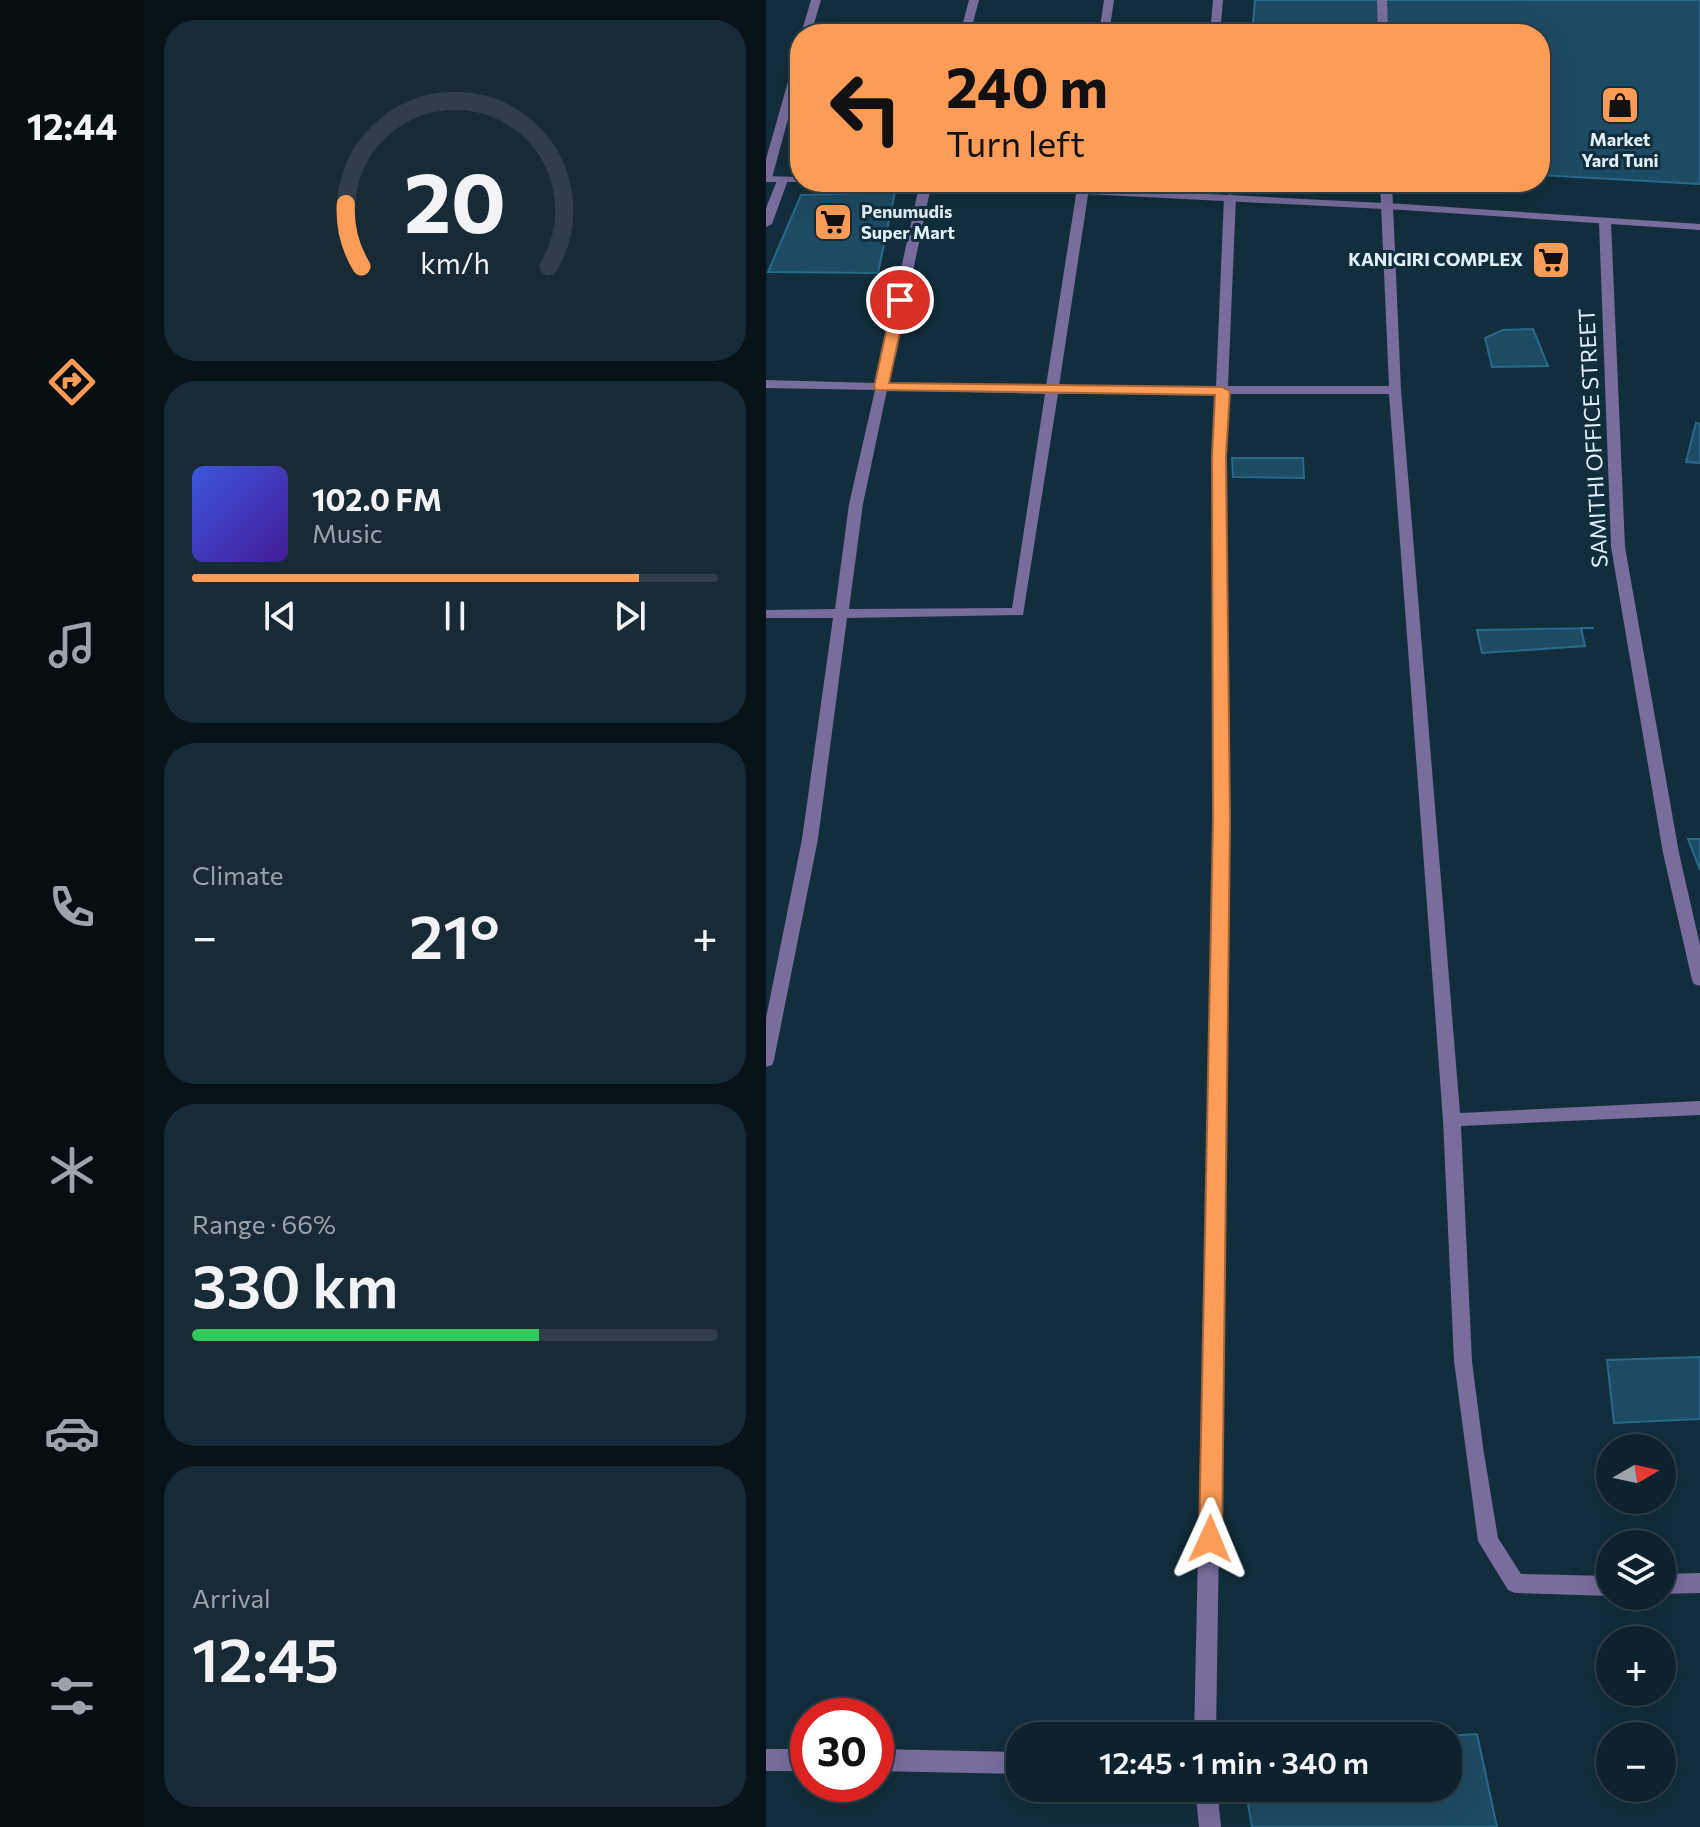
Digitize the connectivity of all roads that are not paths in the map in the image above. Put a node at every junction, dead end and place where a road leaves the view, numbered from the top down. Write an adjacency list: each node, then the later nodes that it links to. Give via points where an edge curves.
1 (816, 0): 6 (street)
2 (974, 0): 7 (street)
3 (1109, 0): 8 (street)
4 (1218, 0): 9 (street)
5 (1382, 0): 10 (street)
6 (809, 24)
7 (968, 24)
8 (1105, 24)
9 (1216, 24)
10 (1383, 24)
11 (790, 93): 12 (street)
12 (766, 179): 13 (street)
13 (782, 180): 14 (street); 24 (street)
14 (790, 180)
15 (924, 192): 27 (street)
16 (1082, 192): 28 (street)
17 (1147, 192): 20 (street)
18 (1201, 192): 20 (street)
19 (1386, 192): 22 (street)
20 (1201, 197): 21 (street)
21 (1230, 197): 22 (street); 30 (street)
22 (1386, 206): 23 (street); 29 (street)
23 (1605, 222): 25 (street); 33 (street, SAMITHI OFFICE STREET, via 1618,547 1671,853)
24 (766, 224)
25 (1700, 227)
26 (766, 384): 27 (street)
27 (881, 387): 28 (street); 31 (street)
28 (1051, 390): 30 (street); 31 (street, via 1018,612)
29 (1395, 390): 30 (street); 36 (street)
30 (1222, 391): 40 (street, via 1221,868)
31 (840, 612): 32 (street); 34 (street, via 810,839)
32 (766, 614)
33 (1700, 980)
34 (766, 1060)
35 (1700, 1108): 36 (street)
36 (1452, 1120): 39 (street, via 1463,1361 1488,1541 1515,1583)
37 (1700, 1583): 38 (street)
38 (1676, 1584)
39 (1596, 1586)
40 (1205, 1722)
41 (766, 1760): 42 (street)
42 (790, 1760)
43 (894, 1760): 44 (street)
44 (1006, 1763)
45 (1207, 1802): 46 (street)
46 (1210, 1827)

